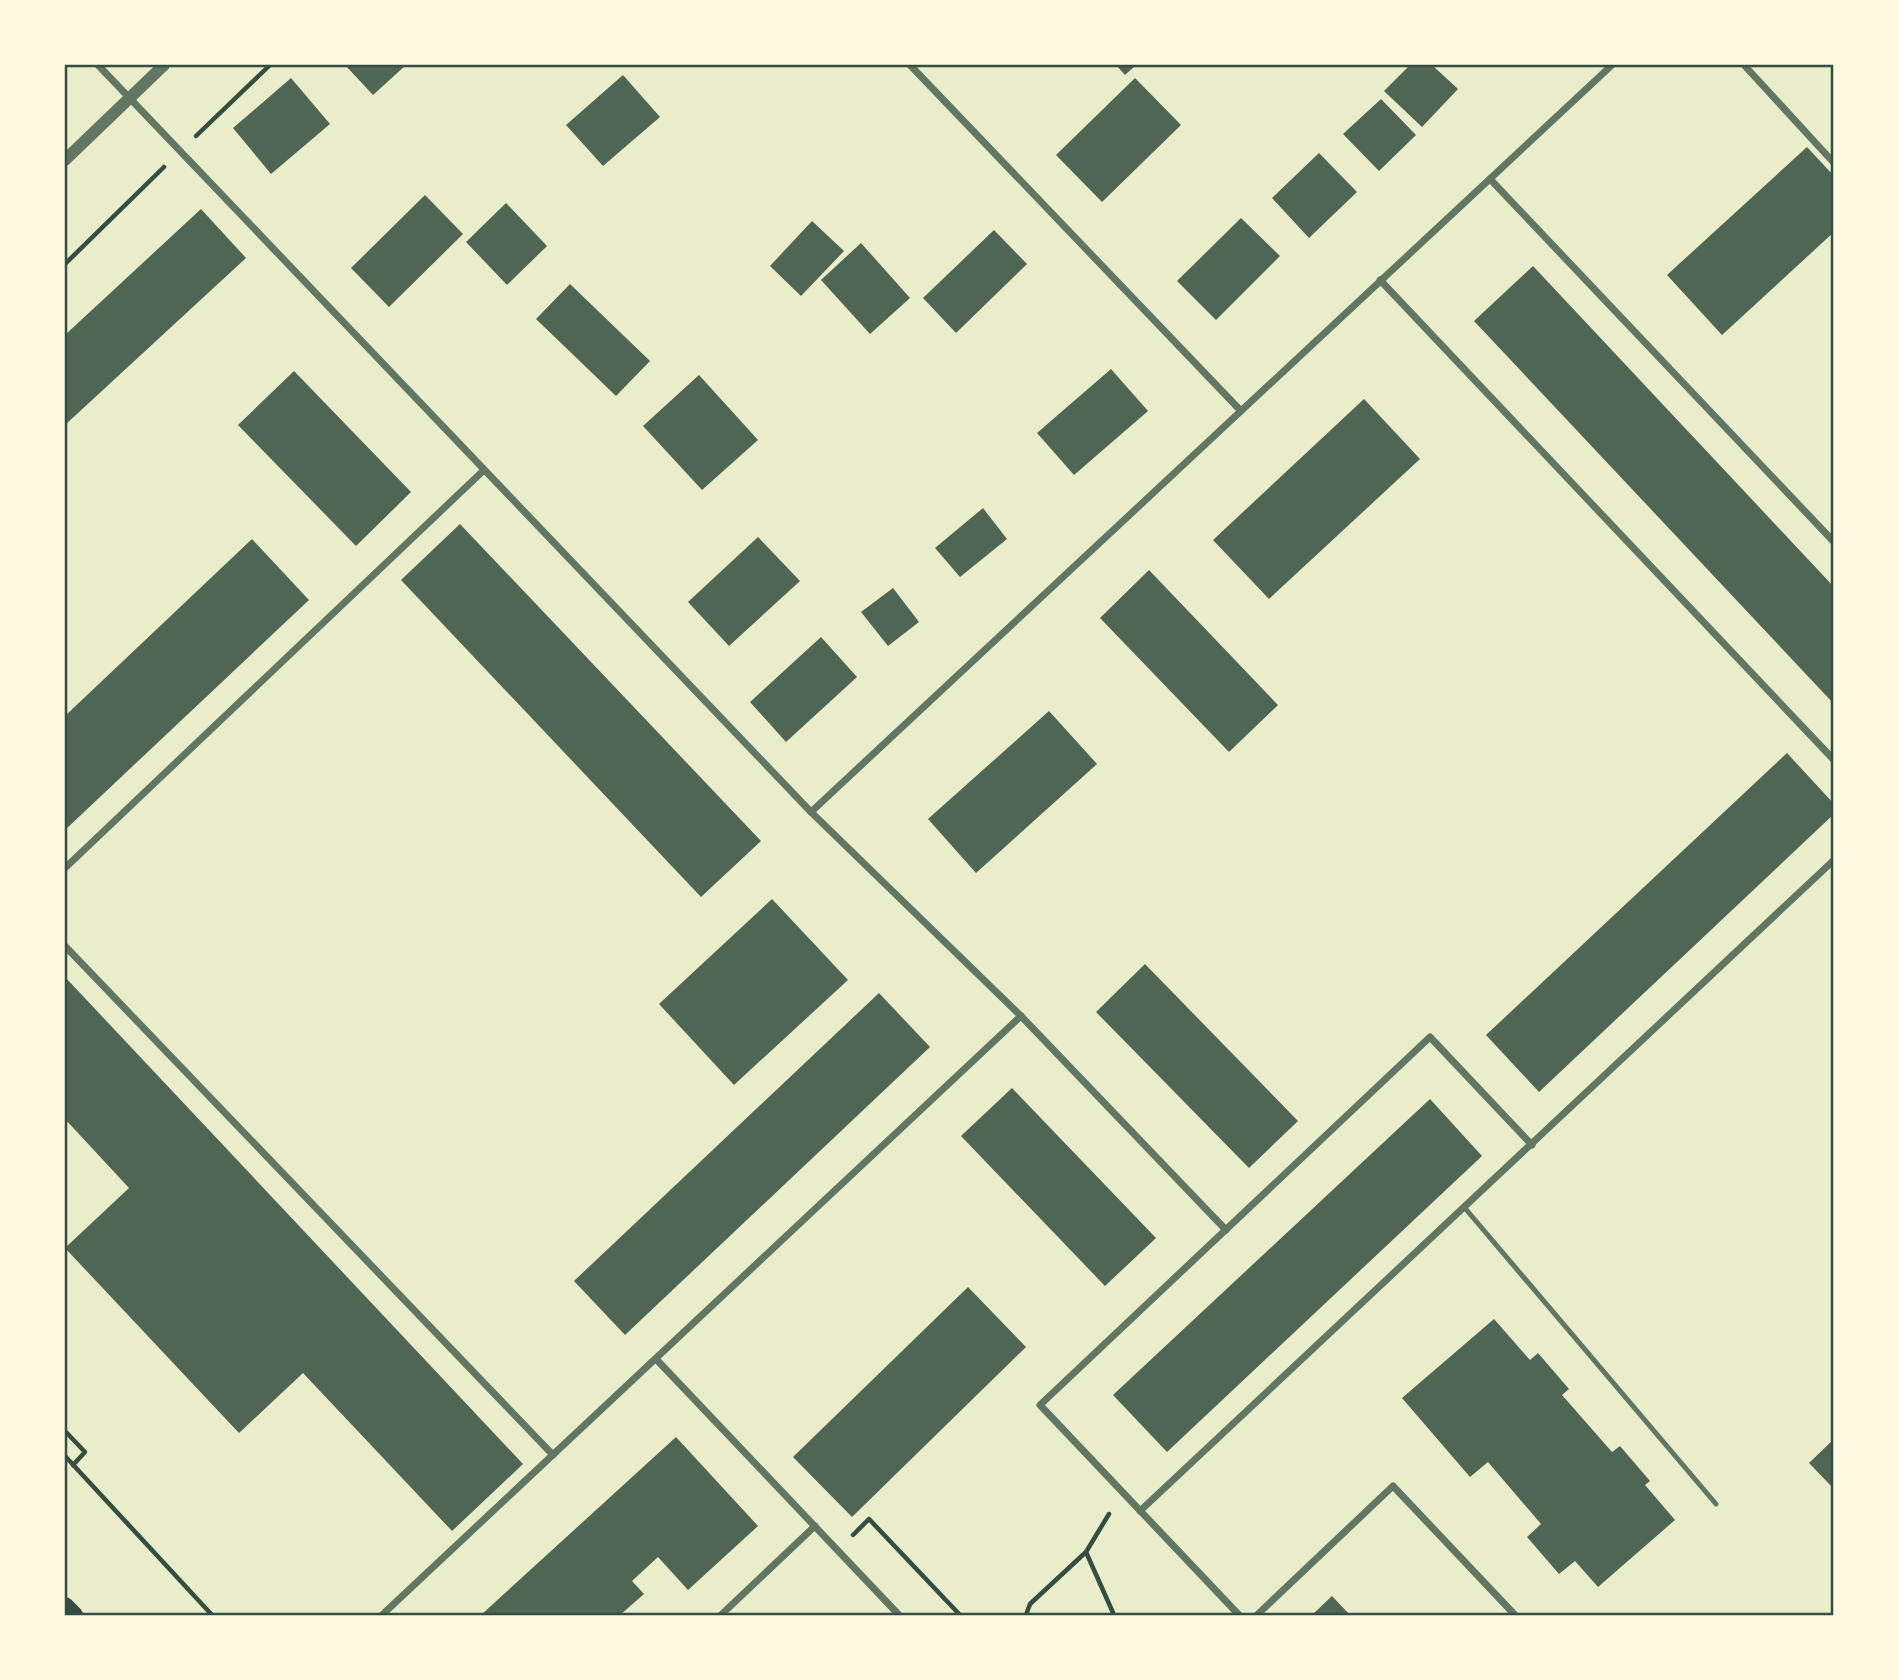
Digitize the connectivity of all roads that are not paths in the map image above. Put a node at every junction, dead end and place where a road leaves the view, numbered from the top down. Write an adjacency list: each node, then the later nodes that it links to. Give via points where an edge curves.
1 (98, 65): 6 (street)
2 (164, 65): 6 (street)
3 (909, 65): 11 (street)
4 (1612, 65): 9 (street)
5 (1744, 65): 8 (street)
6 (129, 98): 7 (street); 12 (street)
7 (65, 160)
8 (1834, 163)
9 (1490, 179): 10 (street); 13 (street)
10 (1380, 280): 11 (street); 14 (street)
11 (1241, 411): 15 (street)
12 (484, 470): 15 (street); 17 (street)
13 (1834, 542)
14 (1834, 760)
15 (811, 812): 19 (street)
16 (1834, 860): 20 (street)
17 (65, 868)
18 (65, 946): 24 (street)
19 (1021, 1016): 22 (street); 23 (street)
20 (1532, 1145): 21 (street); 22 (street, via 1430,1037)
21 (1464, 1206): 25 (lane); 26 (street)
22 (1226, 1230): 26 (street, via 1040,1405)
23 (656, 1359): 24 (street); 27 (street)
24 (553, 1455): 30 (street)
25 (1716, 1504)
26 (1140, 1511): 33 (street)
27 (815, 1526): 31 (street); 32 (street)
28 (65, 1606): 29 (main road)
29 (74, 1615)
30 (382, 1615)
31 (721, 1615)
32 (899, 1615)
33 (1239, 1615)
34 (1257, 1615): 35 (street, via 1394,1486)
35 (1515, 1615)

